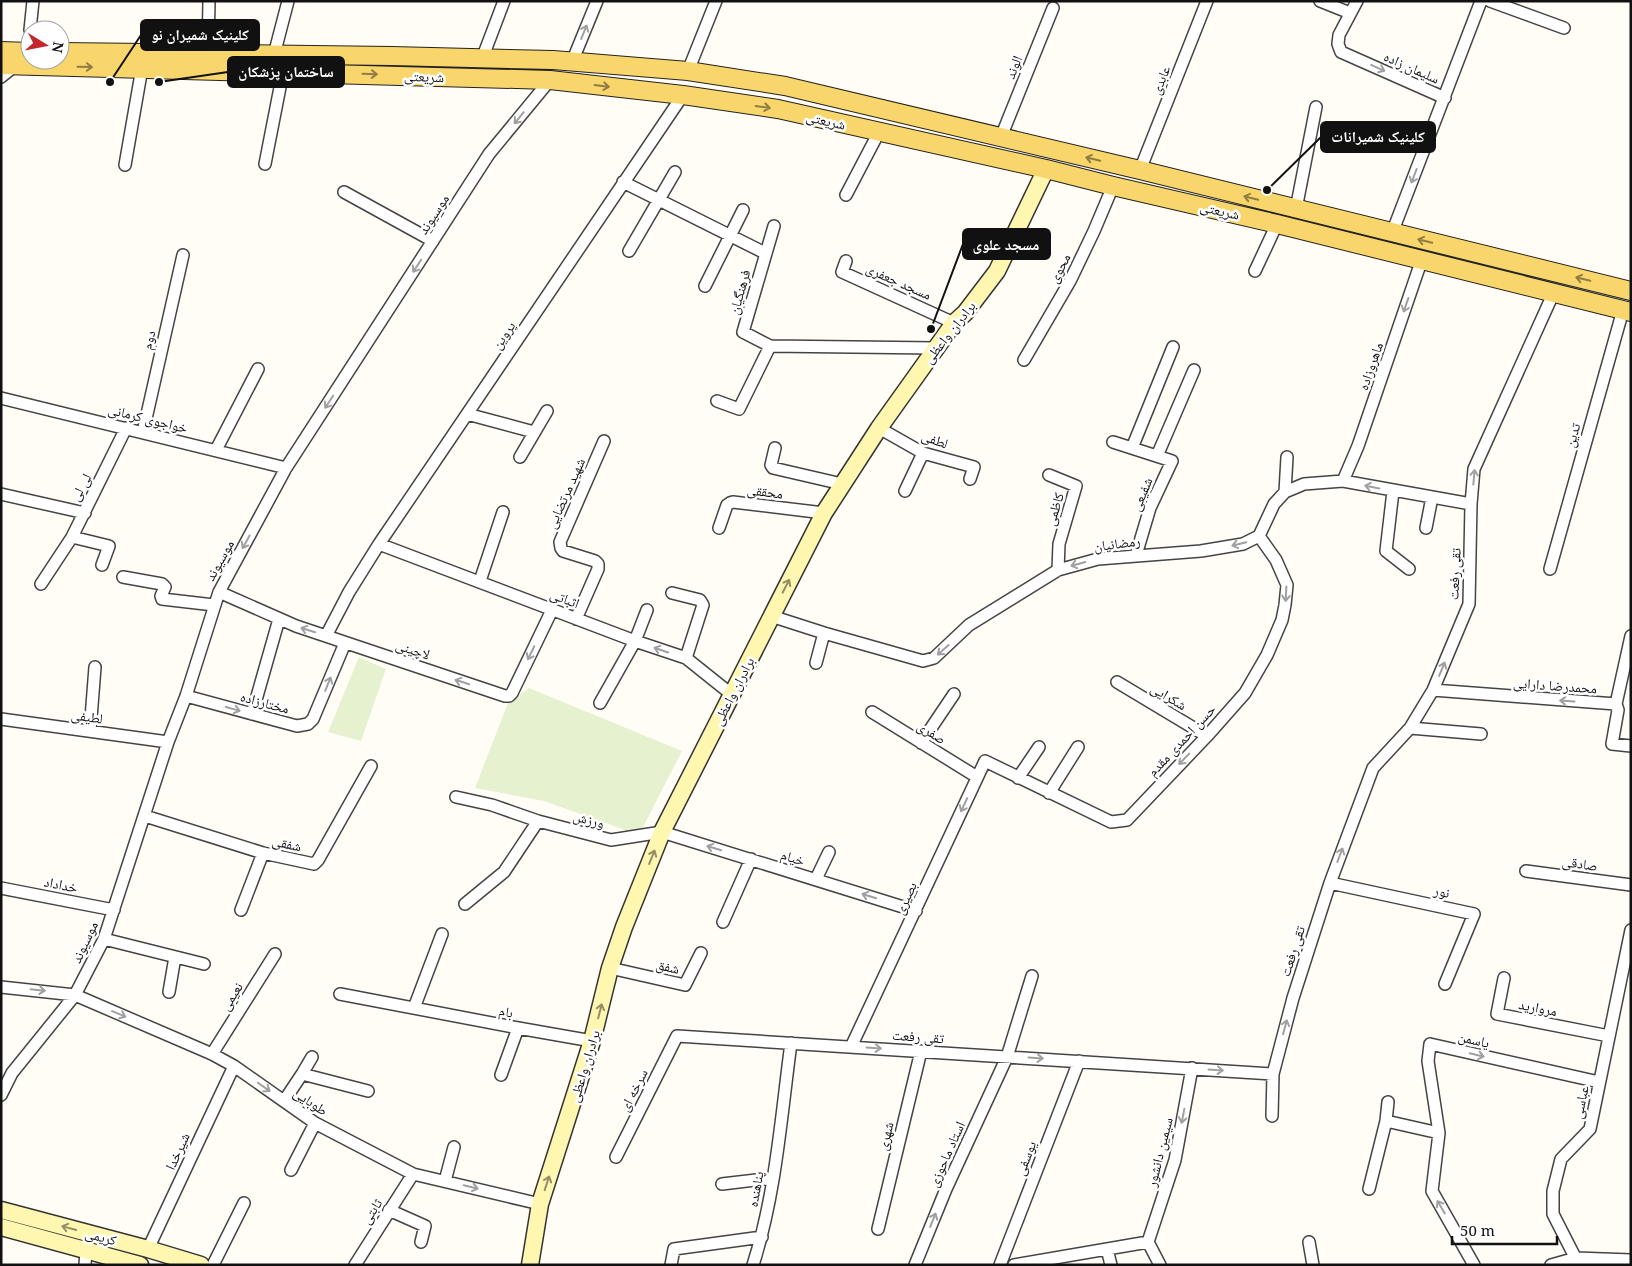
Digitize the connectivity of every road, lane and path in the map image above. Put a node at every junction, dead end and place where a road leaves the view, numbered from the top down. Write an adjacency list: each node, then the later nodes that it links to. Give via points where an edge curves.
1 (33, 1): 14 (street)
2 (209, 1): 19 (street)
3 (288, 1): 20 (street)
4 (504, 1): 21 (street)
5 (597, 1): 23 (street, one-way to 5)
6 (716, 1): 26 (street)
7 (1208, 1): 39 (street, عابدی)
8 (1320, 1): 13 (street)
9 (1357, 1): 13 (street, سلیمان زاده)
10 (1481, 1): 32 (street)
11 (1490, 1): 15 (street)
12 (1053, 8): 35 (street, الوند)
13 (1350, 13): 32 (street, سلیمان زاده, one-way to 32, via 1339,35 1341,52)
14 (31, 20)
15 (1564, 28)
16 (20, 48): 17 (main road)
17 (1, 52)
18 (70, 52): 19 (main road, شریعتی)
19 (208, 54): 20 (main road, شریعتی)
20 (274, 55): 21 (main road, شریعتی)
21 (482, 59): 22 (main road, شریعتی)
22 (552, 60): 23 (main road, شریعتی); 29 (main road)
23 (572, 62): 26 (main road, شریعتی); 30 (main road)
24 (9, 65): 25 (main road, شریعتی, one-way to 25); 28 (street)
25 (142, 68): 27 (main road, شریعتی); 37 (street)
26 (688, 71): 35 (main road, شریعتی, via 785,86)
27 (283, 72): 29 (main road, شریعتی, one-way to 29); 36 (street)
28 (1, 77)
29 (550, 80): 30 (main road, شریعتی); 52 (street, موسیوند, one-way to 52, via 490,154)
30 (568, 82): 31 (main road, شریعتی, one-way to 31)
31 (683, 95): 34 (main road, شریعتی, one-way to 34, via 778,109); 41 (street, پروین)
32 (1445, 98): 50 (street, سلیمان زاده, one-way to 50)
33 (1316, 107): 46 (street)
34 (879, 132): 38 (main road, شریعتی); 44 (street)
35 (1001, 137): 39 (main road, شریعتی, one-way to 35)
36 (265, 164)
37 (125, 165)
38 (1046, 169): 42 (main road, شریعتی); 63 (main road, برادران واعظی, via 997,271)
39 (1140, 170): 46 (main road, شریعتی, one-way to 39)
40 (675, 172): 45 (street)
41 (623, 182): 45 (street); 73 (street, پروین)
42 (1113, 186): 48 (main road, شریعتی); 67 (street, محوی, via 1070,281)
43 (344, 192): 52 (street)
44 (846, 195)
45 (660, 200): 51 (street); 53 (street)
46 (1296, 209): 50 (main road, شریعتی)
47 (742, 210): 51 (street)
48 (1277, 224): 56 (main road, شریعتی); 58 (street)
49 (774, 226): 54 (street)
50 (1392, 233): 60 (main road, شریعتی, one-way to 50)
51 (730, 236): 54 (street); 59 (street)
52 (433, 241): 87 (street, موسیوند, one-way to 87)
53 (629, 251)
54 (765, 253): 64 (street, فرهنگیان, via 743,332)
55 (183, 255): 76 (street, دوم)
56 (1422, 259): 61 (main road, شریعتی); 90 (street, ماهروزاده, one-way to 90)
57 (846, 261): 63 (street, مسجد جعفری, via 842,272)
58 (1255, 272)
59 (705, 286)
60 (1631, 291)
61 (1554, 292): 62 (main road, شریعتی); 97 (street, تقی رفعت, one-way to 61, via 1474,468)
62 (1627, 311): 109 (street, تدین)
63 (954, 323): 66 (main road, برادران واعظی)
64 (770, 346): 66 (street, فرهنگیان); 71 (street, via 739,409)
65 (1173, 347): 81 (street)
66 (935, 348): 75 (main road, برادران واعظی)
67 (1024, 360)
68 (258, 369): 82 (street)
69 (1194, 370): 84 (street)
70 (1, 398): 74 (street, خواجوی کرمانی)
71 (717, 401)
72 (547, 410): 77 (street)
73 (467, 414): 77 (street); 105 (street, پروین)
74 (126, 428): 76 (street, خواجوی کرمانی); 99 (street, لی لی)
75 (878, 428): 83 (street, لطفی); 91 (main road, برادران واعظی)
76 (144, 432): 82 (street, خواجوی کرمانی)
77 (534, 432): 85 (street)
78 (604, 441): 121 (street, شهید مرتضایی, via 560,542 563,551 598,564)
79 (1113, 442): 81 (street)
80 (775, 448): 91 (street, via 773,468)
81 (1132, 448): 84 (street)
82 (216, 450): 87 (street, خواجوی کرمانی)
83 (923, 453): 89 (street, لطفی, via 974,467); 92 (street)
84 (1157, 456): 106 (street, شفیعی, via 1172,461 1150,508)
85 (520, 457)
86 (1287, 457): 94 (street)
87 (286, 468): 114 (street, موسیوند, one-way to 114)
88 (1048, 475): 110 (street, کاظمی, via 1076,486 1059,544)
89 (970, 479)
90 (1343, 481): 93 (street, one-way to 90); 94 (street, via 1304,484)
91 (842, 484): 100 (main road, برادران واعظی)
92 (905, 491)
93 (1393, 491): 96 (street); 108 (street, via 1386,552)
94 (1285, 492): 103 (street, via 1274,504)
95 (1, 494): 99 (street, لی لی)
96 (1432, 498): 97 (street); 102 (street)
97 (1471, 504): 131 (street, تقی رفعت, one-way to 97, via 1469,604)
98 (502, 512): 112 (street)
99 (85, 513): 104 (street)
100 (824, 513): 101 (street, محققی, via 730,502); 119 (main road, برادران واعظی, one-way to 100)
101 (719, 528)
102 (1426, 528)
103 (1259, 536): 106 (street, رمضانیان, one-way to 106, via 1243,544 1201,552); 143 (street, حسن احمدی مقدم, one-way to 143, via 1276,560 1287,585 1284,612 1267,655 1245,693)
104 (72, 537): 107 (street, via 109,546); 113 (street)
105 (379, 544): 112 (street, اثباتی); 123 (street, پروین)
106 (1136, 555): 110 (street, رمضانیان, one-way to 110, via 1098,558)
107 (102, 565)
108 (1409, 569)
109 (1550, 569)
110 (1058, 570): 122 (street, رمضانیان, one-way to 122, via 969,625 934,658 923,661)
111 (124, 577): 116 (street, via 162,584 162,599)
112 (480, 581): 117 (street, اثباتی)
113 (40, 584)
114 (219, 592): 116 (street, موسیوند); 120 (street, لاچینی)
115 (672, 593): 127 (street, via 700,600 703,606)
116 (214, 605): 134 (street, موسیوند)
117 (552, 610): 121 (street, اثباتی); 126 (street, لاچینی, one-way to 126, via 509,696)
118 (647, 610): 125 (street)
119 (771, 616): 122 (street, رمضانیان); 132 (main road, برادران واعظی)
120 (279, 618): 123 (street, لاچینی, one-way to 120); 138 (street)
121 (576, 619): 125 (street, اثباتی)
122 (824, 633): 128 (street)
123 (326, 636): 126 (street, لاچینی)
124 (1631, 636): 136 (street)
125 (635, 641): 127 (street, اثباتی, one-way to 125); 135 (street)
126 (345, 643): 138 (street, مختارزاده, one-way to 126, via 297,726 308,724 314,719)
127 (686, 658): 132 (street, اثباتی)
128 (816, 663)
129 (95, 667): 141 (street)
130 (1116, 682): 143 (street, شکرایی)
131 (1433, 690): 136 (street, محمدرضا دارایی, one-way to 131); 140 (street, تقی رفعت)
132 (731, 694): 157 (main road, برادران واعظی)
133 (954, 694): 145 (street)
134 (186, 696): 138 (street, مختارزاده, one-way to 138); 144 (street, موسیوند)
135 (600, 703)
136 (1616, 704): 146 (street, via 1618,710 1612,744)
137 (872, 712): 145 (street, صفری)
138 (252, 714)
139 (1, 719): 141 (street, لطیفی)
140 (1410, 728): 142 (street); 163 (street, تقی رفعت, one-way to 140, via 1373,768)
141 (90, 731): 144 (street, لطیفی)
142 (1481, 734)
143 (1207, 736): 153 (street, حسن احمدی مقدم, one-way to 153, via 1127,820 1111,822)
144 (168, 742): 155 (street, موسیوند)
145 (921, 743): 151 (street, صفری)
146 (1631, 746)
147 (1039, 747): 152 (street)
148 (1078, 747): 153 (street)
149 (985, 761): 151 (street, بصیری); 152 (street, حسن احمدی مقدم)
150 (371, 766): 159 (street, شفقی, via 314,864)
151 (977, 777): 169 (street, بصیری, one-way to 169)
152 (1018, 778): 153 (street, حسن احمدی مقدم)
153 (1049, 792)
154 (456, 797): 156 (street, ورزش)
155 (145, 816): 159 (street, شفقی); 167 (street, موسیوند)
156 (538, 821): 157 (street, ورزش, via 611,840); 166 (street, via 504,872)
157 (662, 832): 160 (street, خیام, one-way to 157); 178 (main road, برادران واعظی, one-way to 157)
158 (829, 852): 162 (street)
159 (263, 853): 168 (street)
160 (751, 859): 162 (street, خیام); 170 (street)
161 (1526, 871): 164 (street, صادقی)
162 (816, 879): 169 (street, خیام, one-way to 162)
163 (1330, 882): 181 (street, نور, via 1474,914); 201 (street, تقی رفعت, one-way to 163)
164 (1631, 885)
165 (1, 888): 167 (street, خداداد)
166 (465, 904)
167 (114, 910): 173 (street, موسیوند)
168 (241, 910)
169 (916, 910): 192 (street, بصیری)
170 (723, 922)
171 (1631, 930): 189 (street, عباسی)
172 (442, 934): 186 (street)
173 (104, 939): 176 (street); 185 (street, موسیوند)
174 (275, 954): 194 (street, نعیمی)
175 (701, 954): 178 (street, شفق, via 685,985)
176 (175, 957): 177 (street); 183 (street)
177 (204, 964)
178 (610, 968): 190 (main road, برادران واعظی, one-way to 178)
179 (1032, 976): 196 (street, استاد ماحوزی)
180 (1504, 978): 189 (street, مروارید, via 1497,1014)
181 (1445, 984)
182 (1, 987): 185 (street, طوبایی, one-way to 185)
183 (169, 992)
184 (340, 994): 186 (street, بام)
185 (75, 995): 194 (street, طوبایی, one-way to 194); 205 (street, موسیوند, via 12,1073)
186 (414, 1008): 187 (street, بام)
187 (518, 1028): 190 (street, بام); 202 (street)
188 (677, 1036): 191 (street, تقی رفعت); 213 (street, سرخه ای)
189 (1609, 1036): 203 (street, عباسی)
190 (592, 1041): 221 (main road, برادران واعظی, one-way to 190)
191 (791, 1043): 192 (street, تقی رفعت); 216 (street, پناهنده)
192 (851, 1047): 193 (street, تقی رفعت, one-way to 193)
193 (921, 1051): 196 (street, تقی رفعت); 225 (street, شهری)
194 (212, 1054): 198 (street, طوبایی)
195 (312, 1056): 200 (street)
196 (1007, 1057): 197 (street, تقی رفعت, one-way to 197); 243 (street, استاد ماحوزی, one-way to 196)
197 (1079, 1061): 199 (street, تقی رفعت); 244 (street, یوسفی)
198 (234, 1066): 206 (street, طوبایی, one-way to 206); 230 (street, شیرخدا)
199 (1192, 1068): 201 (street, تقی رفعت, one-way to 201); 228 (street, سیمین دانشور, one-way to 228, via 1175,1160)
200 (302, 1074): 204 (street); 206 (street)
201 (1273, 1074): 208 (street)
202 (501, 1075)
203 (1599, 1082): 211 (street, یاسمن, one-way to 203, via 1428,1060 1430,1044); 235 (street, عباسی, via 1590,1129 1561,1159 1553,1191 1553,1214)
204 (368, 1091)
205 (1, 1095)
206 (284, 1100): 210 (street, طوبایی)
207 (1388, 1102): 209 (street)
208 (1272, 1116)
209 (1386, 1121): 211 (street); 219 (street)
210 (315, 1123): 214 (street); 215 (street, طوبایی)
211 (1439, 1133): 249 (street, یاسمن, one-way to 211, via 1432,1191)
212 (454, 1147): 217 (street)
213 (616, 1157)
214 (291, 1170)
215 (413, 1174): 217 (street, طوبایی); 223 (street, ثابتی)
216 (773, 1178): 218 (street); 226 (street, پناهنده)
217 (445, 1181): 221 (street, طوبایی, one-way to 221)
218 (722, 1184)
219 (1369, 1189)
220 (244, 1203): 238 (street)
221 (540, 1204): 240 (main road, برادران واعظی)
222 (1, 1210): 230 (main road, کریمی, one-way to 222)
223 (389, 1210): 227 (street, via 425,1226); 239 (street, ثابتی)
224 (1, 1227): 232 (main road, کریمی)
225 (878, 1229)
226 (762, 1237): 241 (street, via 674,1249); 242 (street, پناهنده)
227 (421, 1242)
228 (1148, 1242): 231 (street); 247 (street)
229 (1310, 1242): 248 (street)
230 (148, 1249): 237 (main road, کریمی)
231 (1107, 1249): 234 (street); 246 (street)
232 (85, 1257): 236 (main road, کریمی)
233 (1631, 1260): 235 (street)
234 (1050, 1262): 245 (street)
235 (1577, 1262): 250 (street)
236 (140, 1265)
237 (200, 1265)
238 (213, 1265)
239 (355, 1265)
240 (530, 1265)
241 (671, 1265)
242 (753, 1265)
243 (915, 1265)
244 (1000, 1265)
245 (1014, 1265)
246 (1111, 1265)
247 (1160, 1265)
248 (1313, 1265)
249 (1474, 1265)
250 (1552, 1265)

